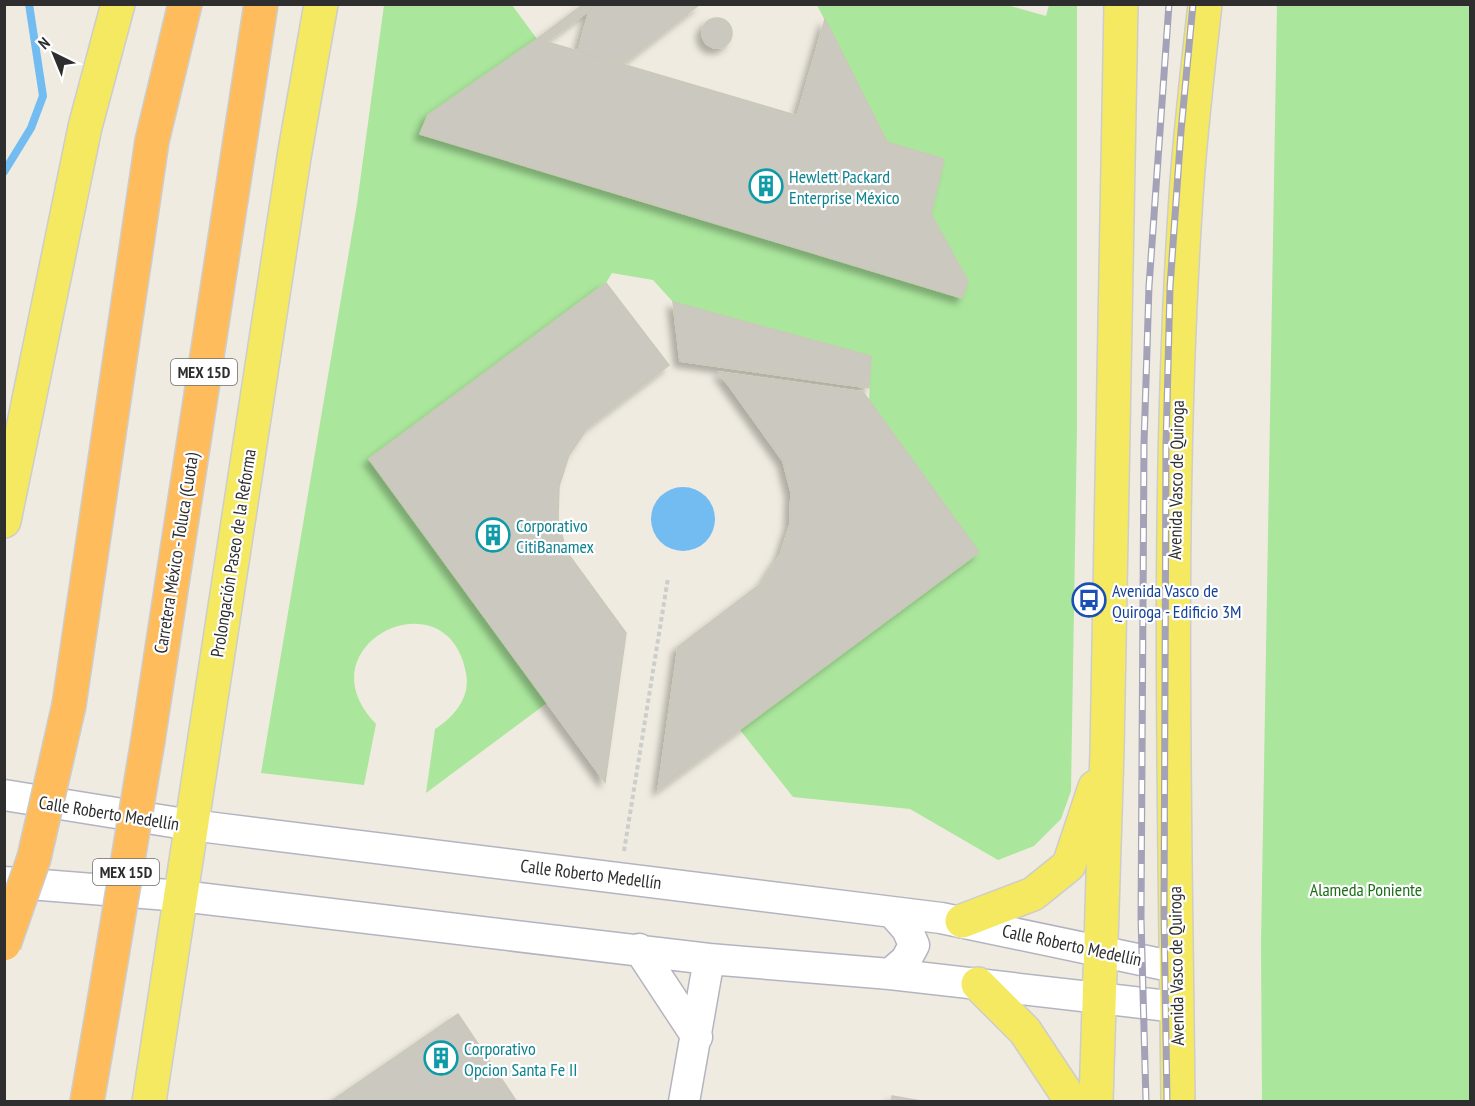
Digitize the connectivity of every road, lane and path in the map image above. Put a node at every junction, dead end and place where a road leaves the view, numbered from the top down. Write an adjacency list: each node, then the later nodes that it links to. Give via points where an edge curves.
1 (118, 4): 7 (main road, via 85,127)
2 (185, 4): 17 (highway, bridge, via 152,141 69,705 34,858)
3 (261, 4): 27 (highway, Carretera México - Toluca (Cuota) / MEX 15D, bridge, via 148,740)
4 (321, 4): 11 (main road, Prolongación Paseo de la Reforma)
5 (1121, 4): 9 (main road)
6 (1205, 4): 21 (main road, Avenida Vasco de Quiroga, via 1186,196 1175,443)
7 (4, 521)
8 (668, 578): 12 (path)
9 (1107, 751): 16 (main road, via 1069,865 1033,894); 19 (main road)
10 (4, 795): 11 (street, Calle Roberto Medellín)
11 (191, 825): 12 (street, Calle Roberto Medellín); 14 (main road, Prolongación Paseo de la Reforma)
12 (619, 878): 15 (street, Calle Roberto Medellín)
13 (4, 882): 14 (street)
14 (181, 896): 18 (street); 28 (main road, Prolongación Paseo de la Reforma)
15 (892, 912): 16 (street, Calle Roberto Medellín); 22 (street, via 907,928 914,945 906,960)
16 (962, 921): 19 (street, Calle Roberto Medellín)
17 (4, 944)
18 (639, 949): 20 (street); 26 (street)
19 (1100, 952): 21 (street, Calle Roberto Medellín); 24 (main road)
20 (709, 959): 22 (street); 26 (street)
21 (1175, 967): 25 (main road, Avenida Vasco de Quiroga)
22 (890, 974): 23 (street)
23 (978, 984): 24 (street); 30 (main road, via 1025,1030)
24 (1099, 996): 25 (street); 31 (main road)
25 (1177, 1007): 32 (main road, Avenida Vasco de Quiroga)
26 (697, 1037): 29 (street)
27 (87, 1101)
28 (148, 1101)
29 (684, 1101)
30 (1072, 1101)
31 (1096, 1101)
32 (1178, 1101)

